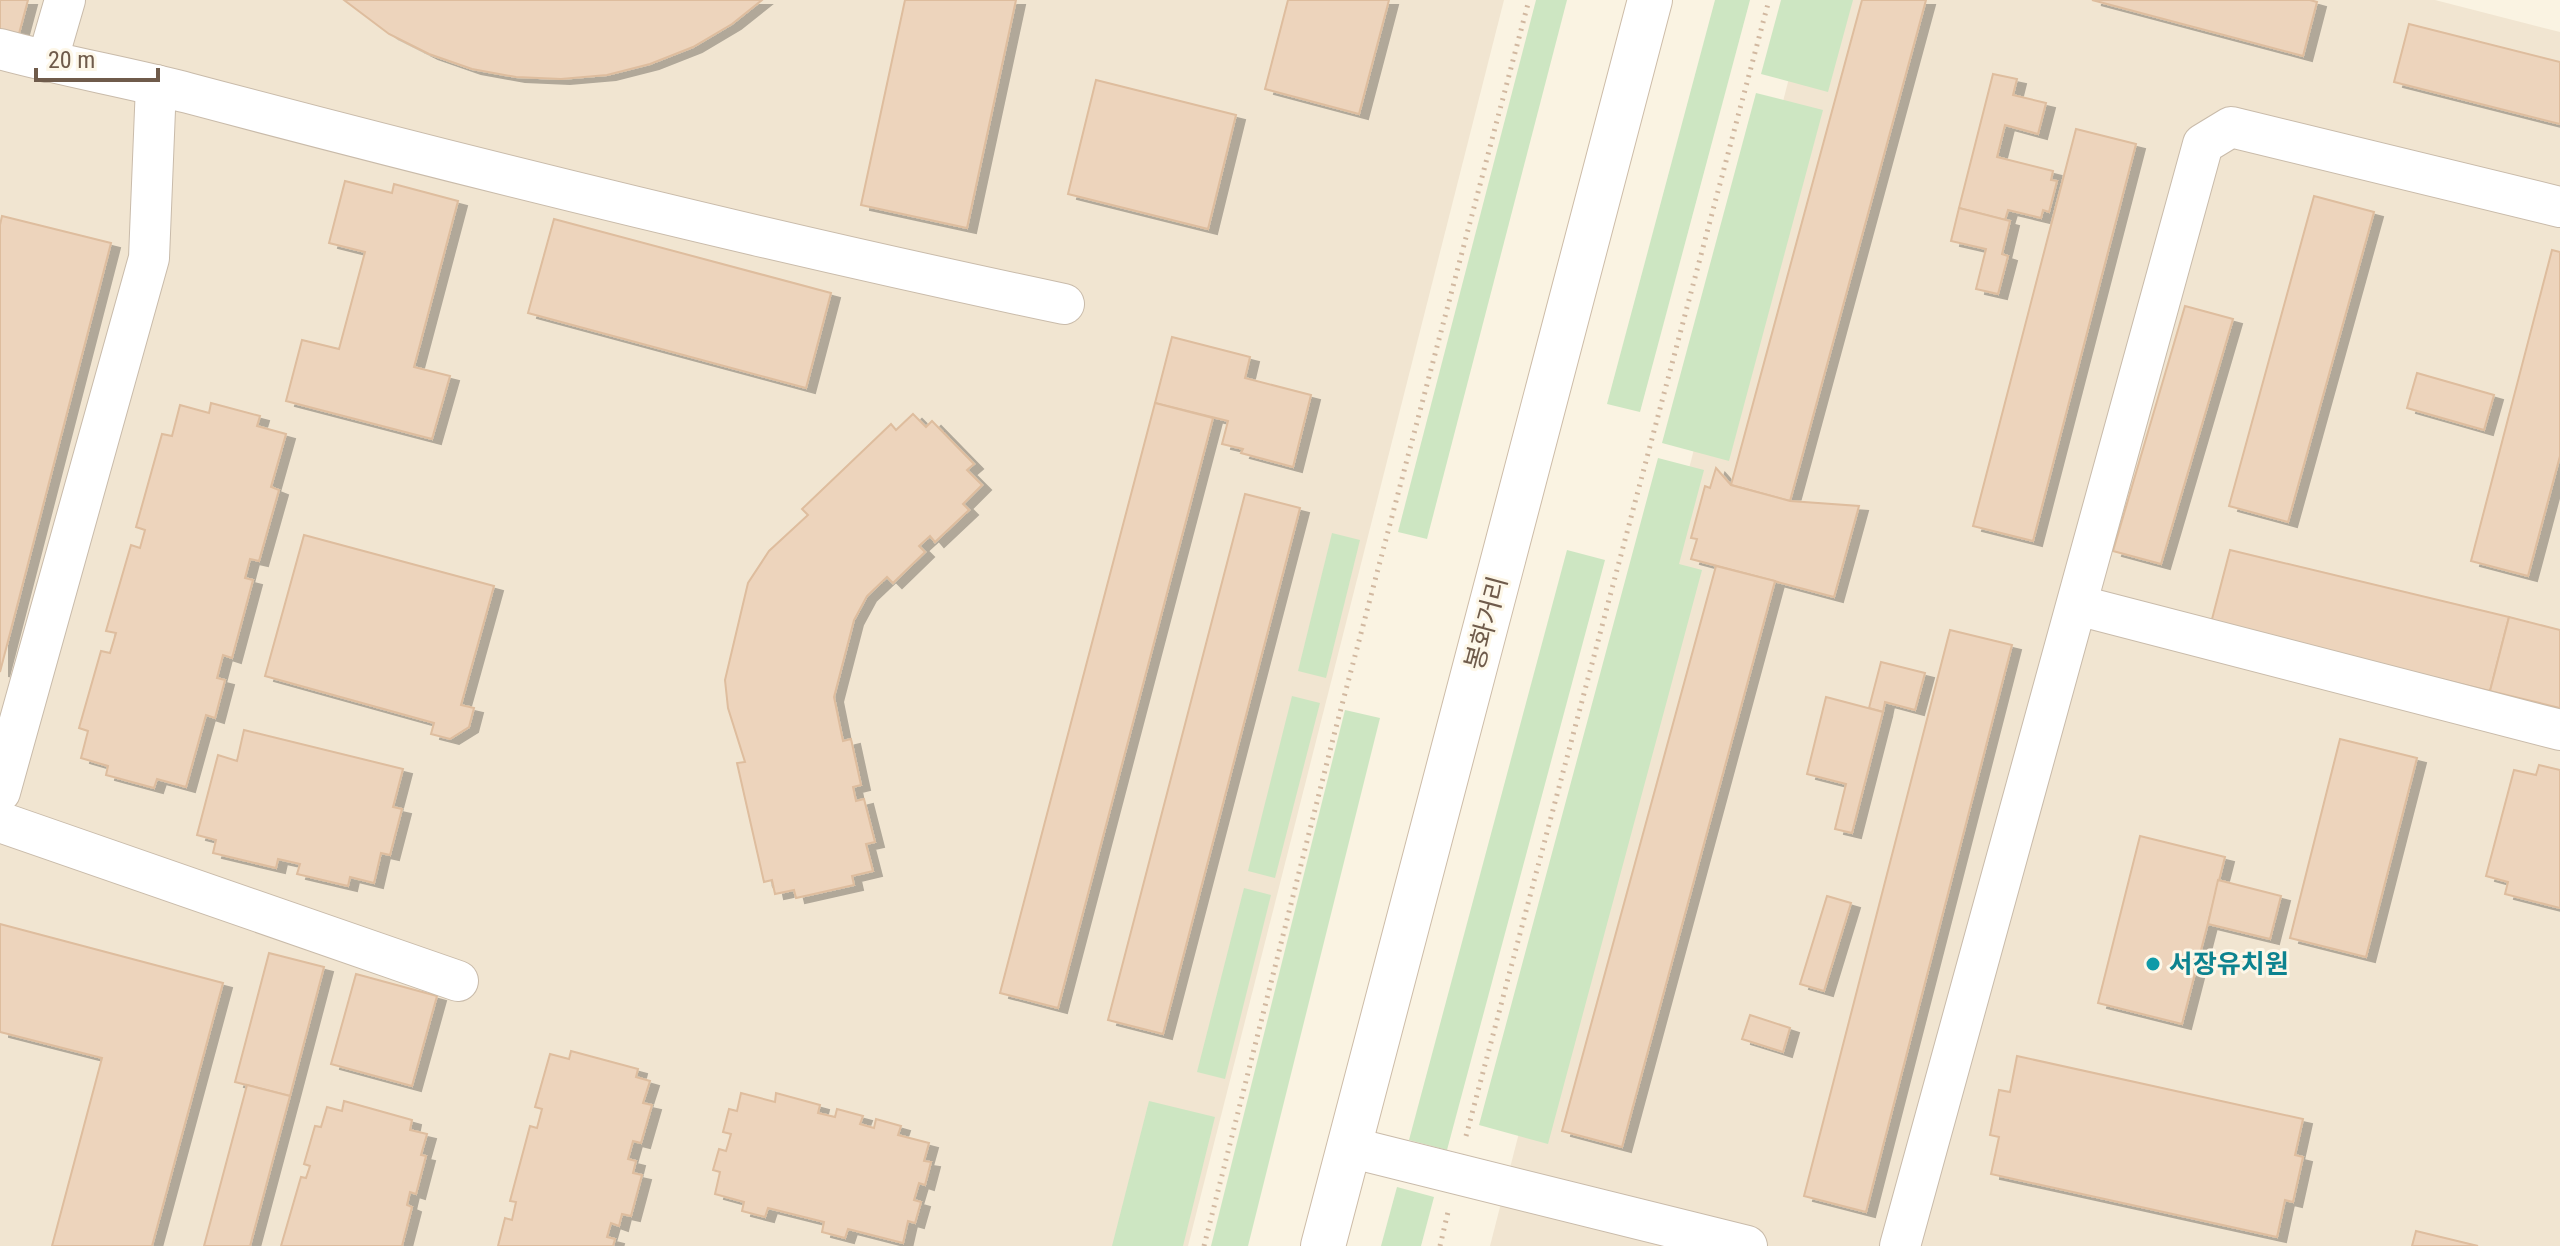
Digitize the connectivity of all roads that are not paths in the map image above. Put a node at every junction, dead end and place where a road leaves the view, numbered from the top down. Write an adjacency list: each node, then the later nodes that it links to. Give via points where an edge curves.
1 (65, 0): 4 (street)
2 (1650, 0): 13 (main road, 봉화거리)
3 (0, 49): 4 (street)
4 (47, 62): 5 (street)
5 (156, 85): 7 (street, via 472,168); 10 (street, via 149,258)
6 (2560, 207): 8 (street, via 2231,127 2203,144)
7 (1064, 304)
8 (2077, 605): 9 (street); 16 (street)
9 (2560, 730)
10 (0, 792)
11 (0, 822): 12 (street)
12 (458, 981)
13 (1349, 1147): 14 (main road, 봉화거리); 15 (street)
14 (1323, 1246)
15 (1747, 1246)
16 (1900, 1246)

